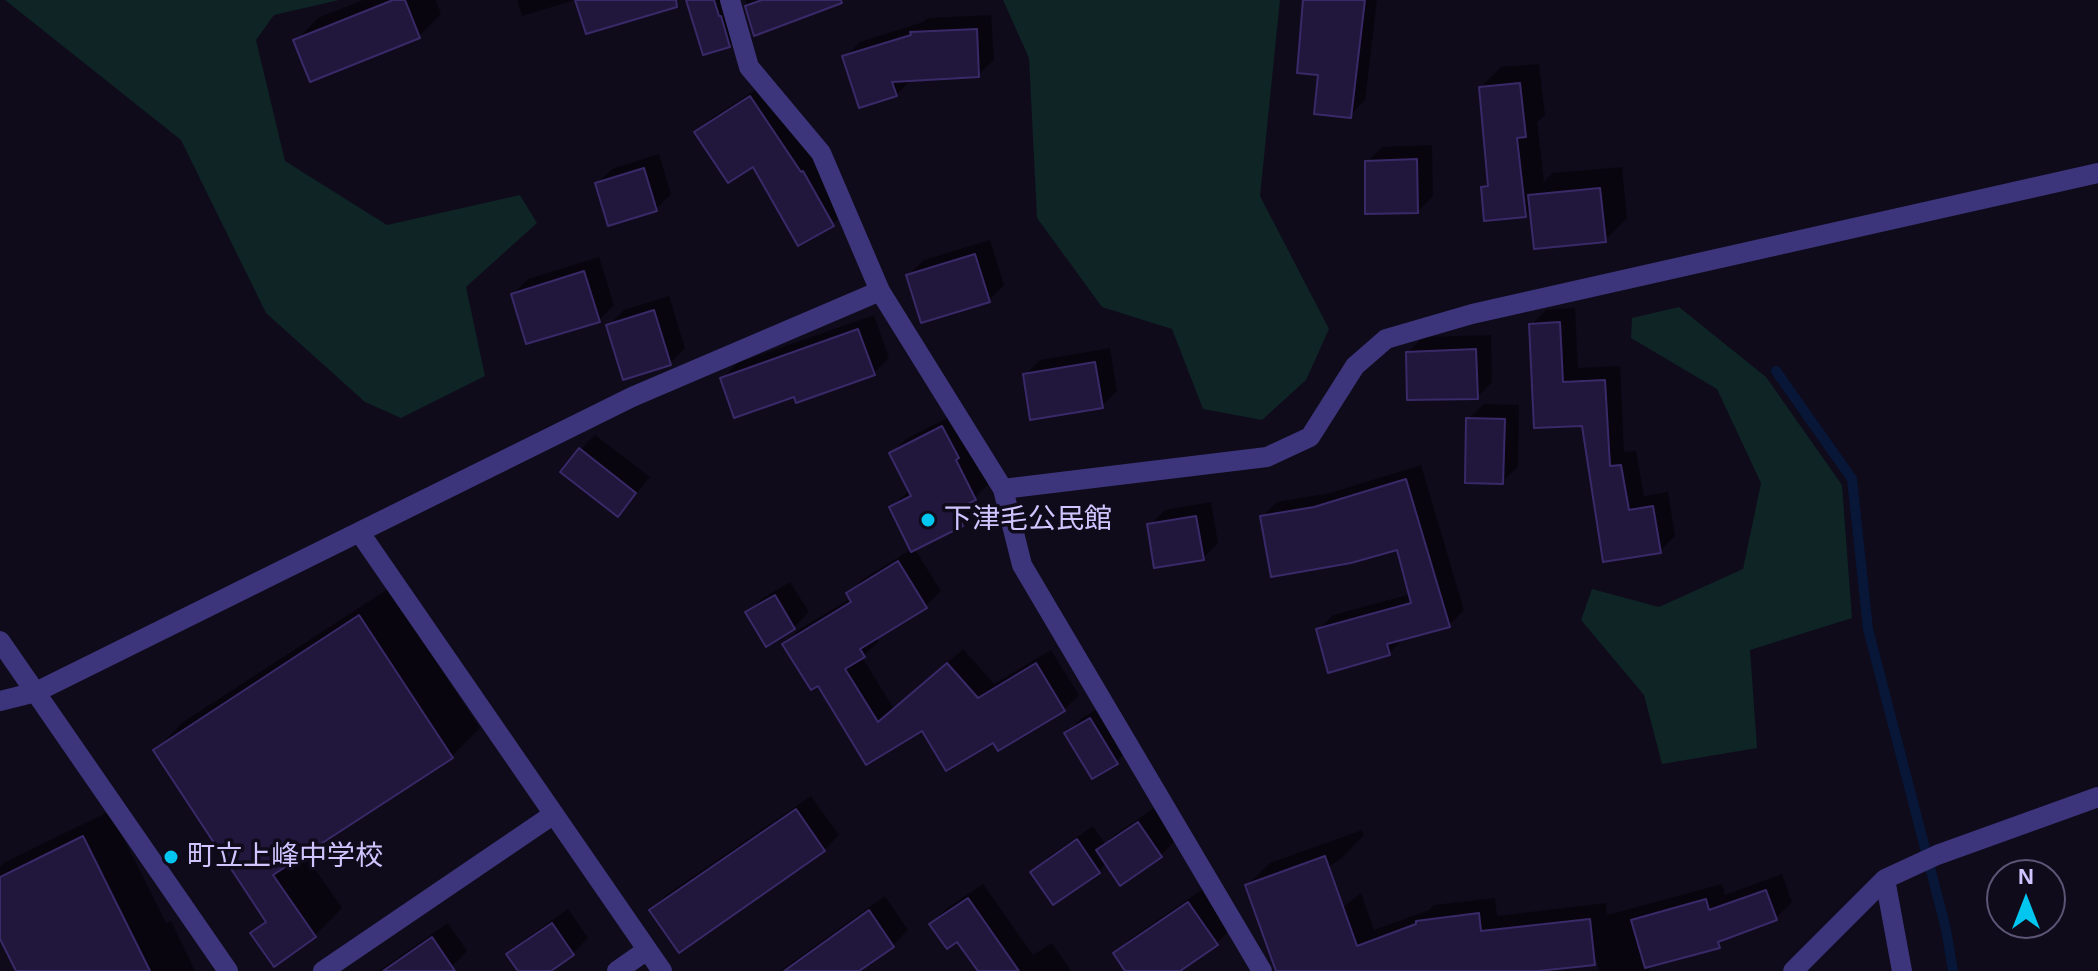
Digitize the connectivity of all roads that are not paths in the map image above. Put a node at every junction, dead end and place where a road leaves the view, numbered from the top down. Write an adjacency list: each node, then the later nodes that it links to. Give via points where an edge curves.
1 (730, 0): 3 (street, via 749,67 821,153)
2 (2098, 173): 4 (street, via 1472,314 1386,339 1355,366 1310,437 1267,457)
3 (880, 291): 4 (street); 5 (street, via 632,397)
4 (1003, 489): 17 (street, via 1022,565)
5 (360, 533): 7 (street); 10 (street)
6 (0, 641): 7 (street)
7 (36, 692): 8 (street); 13 (street)
8 (0, 701)
9 (2098, 797): 11 (street)
10 (554, 814): 12 (street); 14 (street)
11 (1885, 879): 18 (street); 19 (street)
12 (647, 950): 15 (street); 16 (street)
13 (228, 971)
14 (323, 971)
15 (617, 971)
16 (662, 971)
17 (1262, 971)
18 (1793, 971)
19 (1902, 971)

